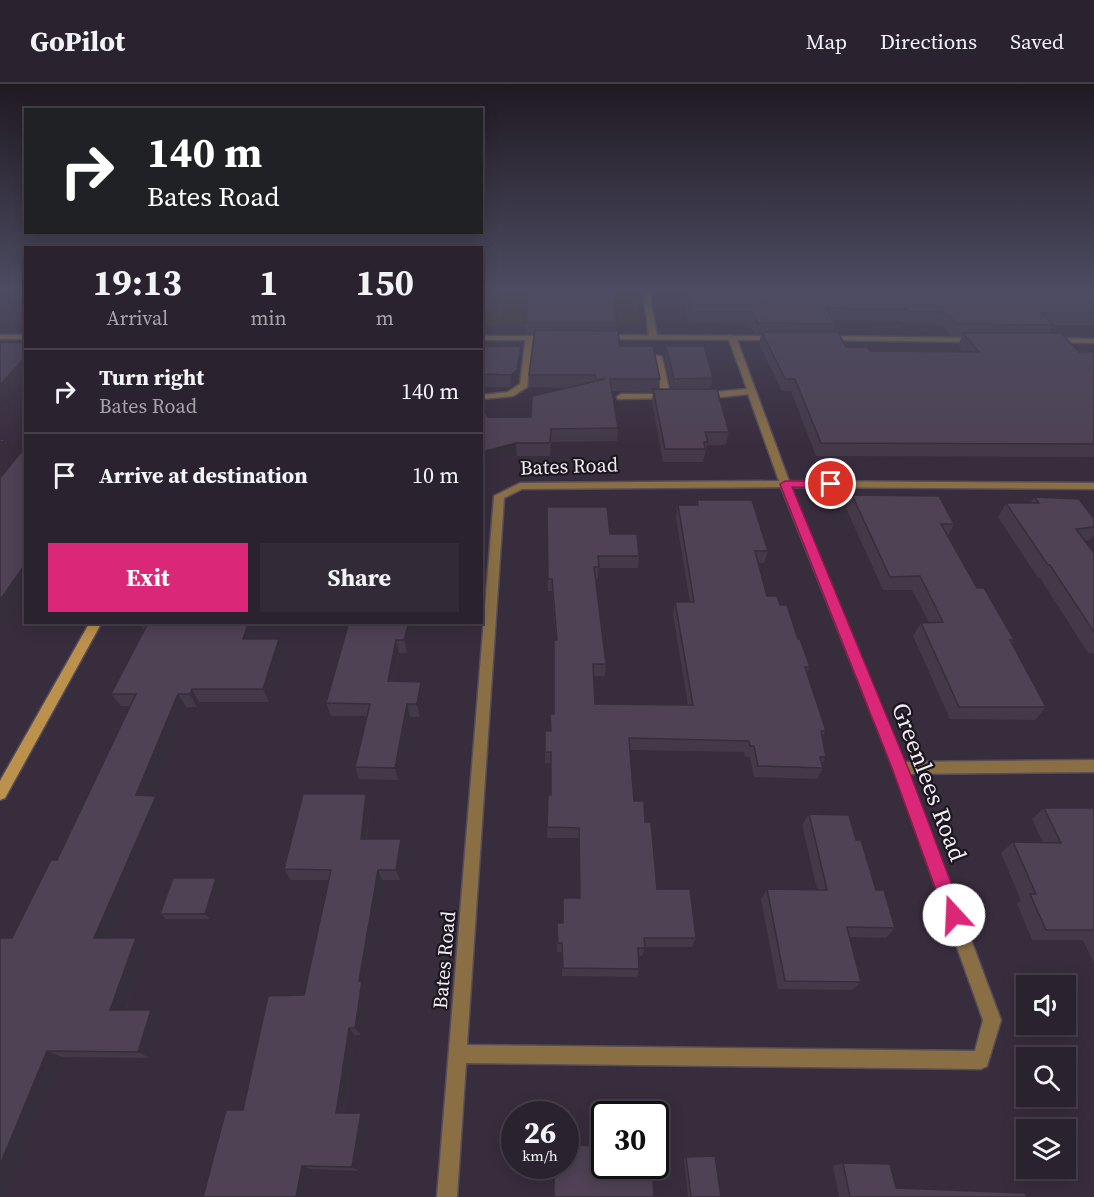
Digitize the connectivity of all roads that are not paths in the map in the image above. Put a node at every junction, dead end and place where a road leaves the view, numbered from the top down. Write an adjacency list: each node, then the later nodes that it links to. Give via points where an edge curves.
1 (529, 341): 8 (street, via 521,390)
2 (733, 341): 4 (street, Greenlees Road)
3 (658, 357): 5 (street)
4 (751, 391): 7 (street); 10 (street, Greenlees Road)
5 (666, 396): 6 (street); 9 (street)
6 (677, 396)
7 (699, 396)
8 (483, 397)
9 (621, 397)
10 (785, 484): 11 (street, Bates Road); 14 (street, Greenlees Road); 16 (street, Bates Road, via 520,486 499,496)
11 (1094, 486)
12 (95, 624): 15 (main road)
13 (1094, 766): 14 (street)
14 (900, 768): 16 (street, Greenlees Road, via 992,1020 981,1060)
15 (0, 794)
16 (457, 1054): 17 (street, Bates Road)
17 (447, 1197)

